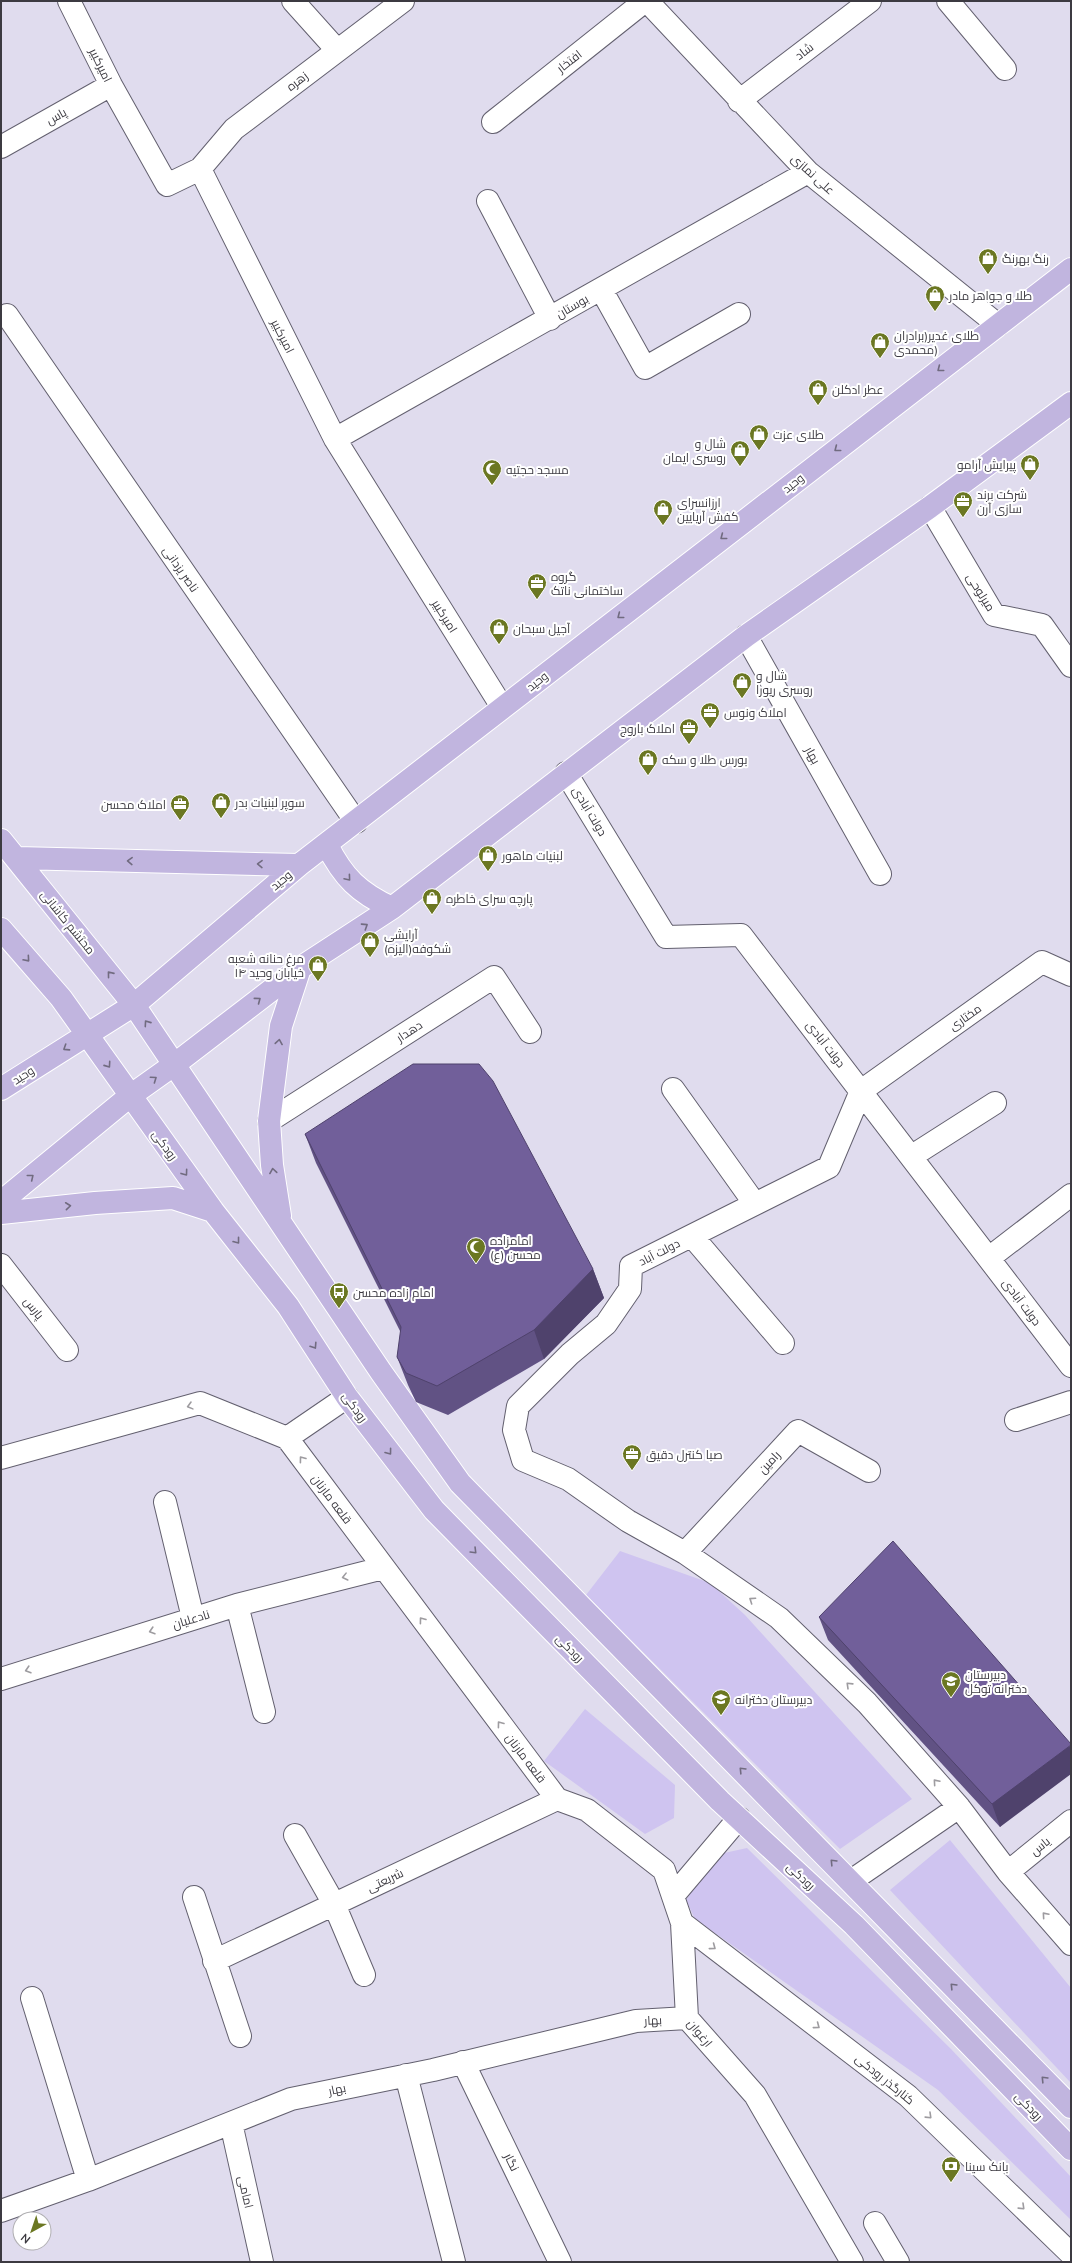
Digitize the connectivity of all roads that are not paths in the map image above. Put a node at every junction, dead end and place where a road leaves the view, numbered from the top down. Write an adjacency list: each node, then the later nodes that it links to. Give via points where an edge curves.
1 (69, 1): 9 (street, امیرکبیر)
2 (293, 1): 7 (street)
3 (403, 1): 7 (street, زهره)
4 (646, 1): 10 (street, علی نمازی); 11 (street, افتخار)
5 (870, 1): 10 (street, شاد)
6 (948, 1): 8 (street)
7 (337, 50): 13 (street, زهره, via 234,129)
8 (1005, 69)
9 (111, 85): 12 (street, پاس); 13 (street, امیرکبیر, via 167,185)
10 (739, 101): 14 (street, علی نمازی)
11 (493, 122)
12 (1, 147)
13 (200, 169): 23 (street, امیرکبیر)
14 (808, 172): 17 (street, بوستان); 21 (street, علی نمازی)
15 (488, 201): 20 (street)
16 (1071, 269): 21 (main road, وحید)
17 (601, 289): 18 (street, via 645,368); 20 (street, بوستان)
18 (738, 314)
19 (7, 315): 29 (street, ناصر یزدانی)
20 (550, 319): 23 (street, بوستان)
21 (998, 325): 27 (main road, وحید, one-way to 27)
22 (1071, 403): 24 (main road)
23 (335, 439): 27 (street, امیرکبیر)
24 (930, 507): 25 (main road); 26 (street, میرلوحی, via 994,615 1042,625)
25 (746, 636): 28 (main road); 34 (street, بهار)
26 (1071, 666)
27 (502, 707): 29 (main road, وحید)
28 (566, 773): 35 (main road); 45 (street, دولت آبادی, via 666,937 742,935)
29 (356, 822): 31 (main road, وحید)
30 (1, 840): 32 (main road, محتشم کاشانی)
31 (327, 845): 33 (main road, وحید); 35 (main road, one-way to 35, via 338,866 353,884 371,898)
32 (17, 858): 33 (main road, one-way to 32); 39 (main road, محتشم کاشانی, one-way to 32)
33 (299, 865): 39 (main road, وحید)
34 (880, 874)
35 (392, 908): 37 (main road, one-way to 35)
36 (1, 929): 41 (main road, one-way to 41, via 61,998)
37 (300, 968): 42 (main road, one-way to 37); 48 (main road, one-way to 37, via 282,1026)
38 (1071, 975): 45 (street, مختاری, via 1042,962)
39 (134, 1005): 41 (main road, وحید); 42 (main road, محتشم کاشانی, one-way to 39)
40 (530, 1032): 48 (street, دهدار, via 494,977)
41 (87, 1034): 43 (main road, وحید, one-way to 43); 46 (main road, رودکی, one-way to 46)
42 (176, 1064): 46 (main road, one-way to 42); 55 (main road)
43 (1, 1089)
44 (673, 1089): 52 (street)
45 (861, 1091): 49 (street, دولت آبادی); 52 (street, دولت آباد, via 829,1167)
46 (130, 1096): 51 (main road, one-way to 46); 53 (main road, رودکی, one-way to 53)
47 (996, 1103): 49 (street)
48 (269, 1121): 55 (main road, one-way to 48, via 272,1165)
49 (912, 1156): 57 (street, دولت آبادی)
50 (1071, 1195): 57 (street)
51 (1, 1202)
52 (755, 1204): 56 (street, دولت آباد)
53 (213, 1211): 54 (main road, one-way to 53, via 173,1198); 62 (main road, رودکی, one-way to 62, via 288,1306)
54 (1, 1213)
55 (282, 1223): 81 (main road, one-way to 55, via 460,1483 381,1372)
56 (692, 1236): 59 (street); 69 (street, دولت آباد, via 631,1266 630,1289 606,1324 570,1354 518,1406 514,1430 523,1460 568,1479 628,1521)
57 (989, 1258): 61 (street, دولت آبادی)
58 (1, 1265): 60 (street, پارس)
59 (783, 1343)
60 (67, 1350)
61 (1071, 1366)
62 (347, 1397): 65 (street); 77 (main road, رودکی, one-way to 77, via 434,1510)
63 (1071, 1402): 64 (street)
64 (1016, 1420)
65 (287, 1438): 66 (street, one-way to 66, via 200,1403); 70 (street, قلعه مارنان, one-way to 65)
66 (3, 1454)
67 (869, 1471): 69 (street, رامین, via 798,1431)
68 (165, 1502): 72 (street)
69 (684, 1553): 76 (street, one-way to 69, via 867,1703 779,1618)
70 (383, 1568): 71 (street, نادعلیان, one-way to 71); 75 (street, قلعه مارنان, one-way to 70)
71 (237, 1605): 72 (street, نادعلیان); 74 (street)
72 (193, 1618): 73 (street, نادعلیان, one-way to 73)
73 (1, 1679)
74 (264, 1712)
75 (557, 1799): 82 (street, ارغوان, via 587,1810 664,1870); 84 (street, شریعتی)
76 (958, 1807): 80 (street); 81 (street)
77 (739, 1818): 82 (street); 96 (main road, رودکی, via 854,1925)
78 (1071, 1821): 80 (street, یاس)
79 (295, 1835): 84 (street)
80 (1008, 1872): 86 (street, one-way to 80)
81 (851, 1881): 94 (main road, one-way to 81)
82 (673, 1896): 85 (street, ارغوان)
83 (194, 1898): 87 (street)
84 (334, 1904): 87 (street, شریعتی); 88 (street)
85 (682, 1923): 90 (street, ارغوان); 100 (street, کنارگذر رودکی, one-way to 100, via 908,2096)
86 (1071, 1944)
87 (214, 1961): 91 (street)
88 (364, 1975)
89 (32, 1998): 97 (street)
90 (687, 2018): 92 (street, بهار, via 636,2021); 101 (street, ارغوان, via 755,2095)
91 (240, 2036)
92 (463, 2062): 93 (street, بهار); 104 (street, نگار)
93 (406, 2075): 95 (street, بهار, via 291,2099); 103 (street)
94 (1071, 2107)
95 (231, 2123): 97 (street, بهار); 102 (street, امامی)
96 (1071, 2149)
97 (88, 2180): 98 (street, بهار)
98 (1, 2210)
99 (875, 2223): 105 (street)
100 (1071, 2254)
101 (849, 2261)
102 (262, 2262)
103 (454, 2262)
104 (560, 2262)
105 (898, 2262)

